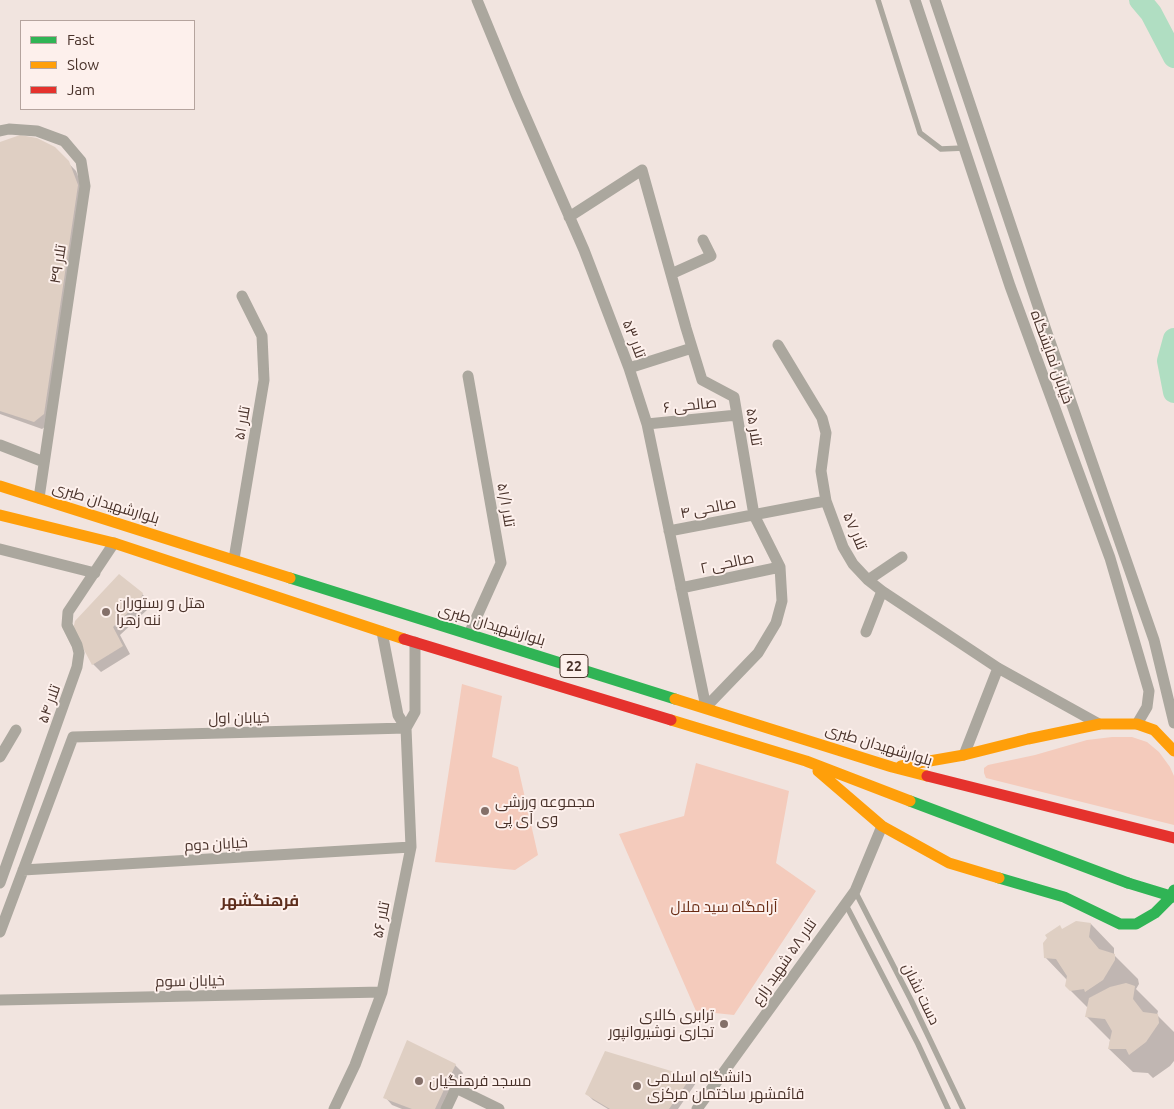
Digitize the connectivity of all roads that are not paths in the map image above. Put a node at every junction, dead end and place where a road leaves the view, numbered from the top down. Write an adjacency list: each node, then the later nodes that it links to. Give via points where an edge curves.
1 (476, 0): 7 (street, تلار ۵۳)
2 (878, 0): 6 (lane, via 920,133 941,149)
3 (915, 0): 6 (street, خیابان نمایشگاه)
4 (935, 0): 40 (street, خیابان نمایشگاه, via 1154,640)
5 (0, 131): 18 (street, تلار ۴۹, via 38,130 64,141 81,161 85,186)
6 (964, 148): 42 (street, خیابان نمایشگاه, via 1010,286 1110,558 1149,691 1148,708)
7 (569, 217): 9 (street, تلار ۵۵, via 642,170); 13 (street, تلار ۵۳)
8 (703, 240): 9 (street, via 711,256)
9 (671, 274): 12 (street, تلار ۵۵)
10 (242, 296): 28 (street, تلار ۵۱, via 262,336 264,380)
11 (778, 345): 21 (street, تلار ۵۷, via 822,418 826,433 821,471)
12 (692, 348): 13 (street); 15 (street, تلار ۵۵, via 702,380 734,397)
13 (629, 368): 16 (street, تلار ۵۳)
14 (468, 376): 36 (street, تلار ۵۱/۱, via 501,563)
15 (737, 415): 16 (street, صالحی ۶); 23 (street, تلار ۵۵)
16 (647, 424): 24 (street, تلار ۵۳)
17 (0, 444): 18 (street)
18 (44, 462): 20 (street, تلار ۴۹)
19 (0, 486): 20 (highway, بلوارشهیدان طبری / 22)
20 (38, 498): 28 (highway, بلوارشهیدان طبری / 22)
21 (826, 501): 23 (street, صالحی ۴); 31 (street, تلار ۵۷, via 843,547)
22 (0, 515): 25 (highway, 22)
23 (754, 515): 24 (street, صالحی ۴); 29 (street, تلار ۵۵)
24 (669, 531): 32 (street, تلار ۵۳)
25 (114, 543): 30 (street, تلار ۵۴); 34 (highway, 22)
26 (0, 549): 30 (street)
27 (902, 556): 31 (street)
28 (234, 559): 36 (highway, بلوارشهیدان طبری / 22)
29 (780, 567): 32 (street, صالحی ۲); 39 (street, تلار ۵۵, via 782,602 776,623 758,653)
30 (95, 573): 53 (street, تلار ۵۴, via 68,612 67,625 78,645 77,667)
31 (868, 580): 33 (street, تلار ۵۷)
32 (681, 588): 39 (street, تلار ۵۳)
33 (882, 591): 35 (street); 38 (street, تلار ۵۷)
34 (382, 632): 37 (highway, 22); 43 (street, via 398,715)
35 (866, 632)
36 (469, 634): 39 (highway, بلوارشهیدان طبری / 22)
37 (415, 642): 43 (street, via 415,712); 48 (highway, 22)
38 (998, 668): 41 (street, تلار ۵۷); 46 (street)
39 (706, 707): 49 (highway, بلوارشهیدان طبری / 22)
40 (1174, 723)
41 (1100, 724): 42 (highway); 46 (highway)
42 (1137, 724): 45 (highway, via 1154,730)
43 (406, 728): 52 (street, تلار ۵۶); 54 (street, خیابان اول, via 72,737)
44 (16, 730): 47 (street)
45 (1174, 751)
46 (964, 755): 49 (highway)
47 (0, 756)
48 (806, 761): 50 (highway); 58 (highway, 22, bridge, via 1128,883)
49 (892, 767): 51 (highway, بلوارشهیدان طبری / 22)
50 (882, 826): 56 (highway, via 949,863 1064,898 1120,924 1136,924 1155,913 1171,898); 57 (street, تلار ۵۸ شهید زارع)
51 (1174, 838)
52 (411, 847): 54 (street, خیابان دوم); 61 (street, تلار ۵۶)
53 (4, 862): 55 (street, تلار ۵۴)
54 (23, 870): 60 (street)
55 (0, 883)
56 (1174, 890)
57 (855, 891): 59 (street, تلار ۵۸ شهید زارع); 68 (lane, دست نشان, via 912,1000)
58 (1174, 897)
59 (845, 903): 66 (street, تلار ۵۸ شهید زارع); 67 (lane)
60 (0, 932)
61 (382, 992): 62 (street, خیابان سوم); 63 (street, تلار ۵۶, via 355,1065)
62 (0, 1000)
63 (334, 1109)
64 (446, 1109): 65 (street, via 456,1088)
65 (499, 1109)
66 (697, 1109)
67 (948, 1109)
68 (963, 1109)

